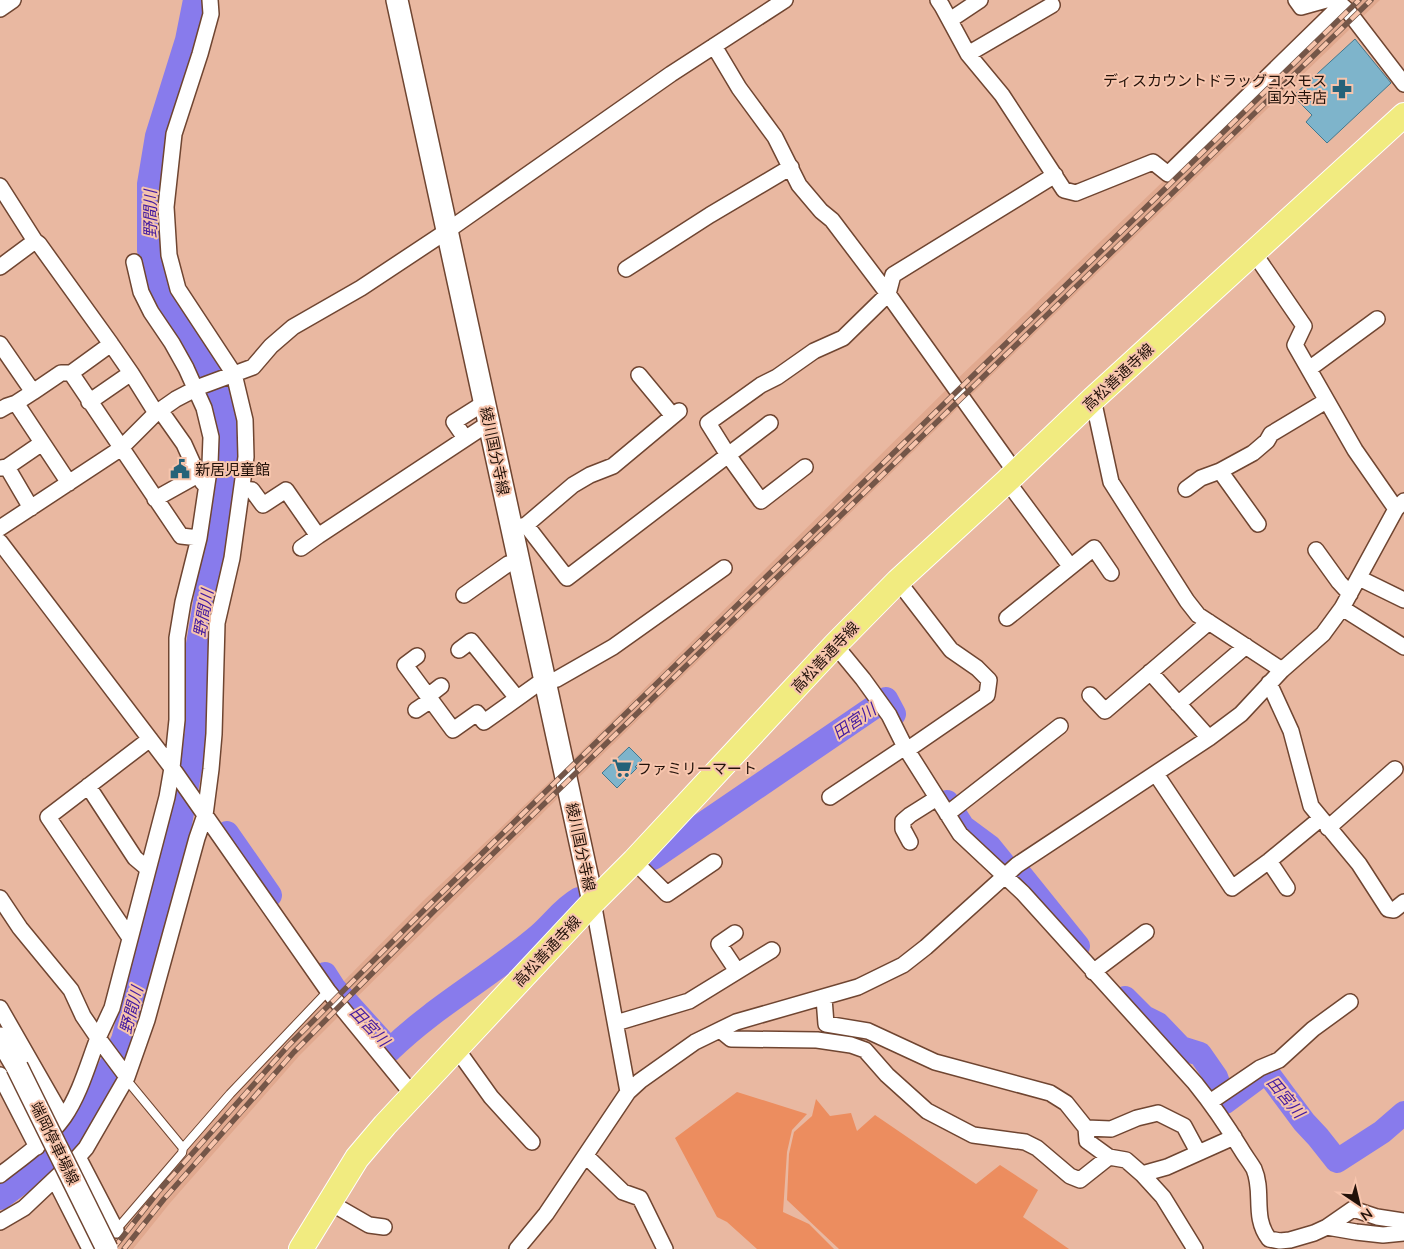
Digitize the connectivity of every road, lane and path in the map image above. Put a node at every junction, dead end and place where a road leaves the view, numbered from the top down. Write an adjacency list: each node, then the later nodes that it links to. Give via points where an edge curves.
1 (13, 0): 11 (street)
2 (210, 0): 33 (street, via 212,14 174,134 166,207 168,255 178,289)
3 (397, 0): 20 (main road, 綾川国分寺線)
4 (786, 0): 13 (street)
5 (938, 0): 12 (street)
6 (980, 0): 12 (street)
7 (1296, 0): 8 (street, via 1300,7)
8 (1326, 0)
9 (1338, 2): 15 (street); 18 (street, via 1168,174 1153,162 1076,193 1064,190)
10 (1052, 5): 14 (street)
11 (0, 9)
12 (950, 20): 14 (street)
13 (714, 46): 17 (street, via 739,88 775,137); 20 (street)
14 (968, 54): 18 (street, via 1002,96)
15 (1404, 84)
16 (1404, 115): 22 (main road, 高松善通寺線)
17 (791, 167): 25 (street); 26 (street, via 799,184 832,220)
18 (1055, 175): 26 (street, via 894,275)
19 (0, 186): 21 (street)
20 (447, 231): 33 (street, via 361,288 294,327 253,367); 40 (main road, 綾川国分寺線)
21 (35, 241): 24 (street); 29 (street)
22 (1254, 253): 30 (street, via 1304,326 1295,345); 37 (main road, 高松善通寺線)
23 (134, 262): 35 (street, via 140,292)
24 (0, 267)
25 (626, 270)
26 (888, 294): 49 (street, via 843,338 814,351 708,423); 54 (street)
27 (1377, 319): 30 (street)
28 (0, 344): 36 (street)
29 (111, 344): 31 (street); 32 (street)
30 (1309, 369): 38 (street)
31 (70, 373): 36 (street, via 61,374); 39 (street)
32 (131, 373): 39 (street); 43 (street)
33 (231, 375): 35 (street); 58 (street, via 245,420)
34 (639, 376): 63 (street, via 676,414 614,466 573,485)
35 (197, 388): 43 (street); 56 (street, via 211,437)
36 (33, 392): 41 (street)
37 (1093, 399): 54 (main road, 高松善通寺線); 81 (street, via 1111,482 1187,601 1198,615)
38 (1326, 401): 52 (street, via 1271,434 1271,446); 61 (street, via 1355,450)
39 (89, 402): 48 (street)
40 (484, 403): 45 (main road, 綾川国分寺線); 46 (street, via 450,416)
41 (16, 404): 42 (street); 47 (street)
42 (0, 410)
43 (158, 412): 48 (street); 53 (street, via 184,444)
44 (770, 423): 49 (street)
45 (489, 424): 46 (street); 63 (main road, 綾川国分寺線)
46 (465, 438): 65 (street)
47 (42, 442): 50 (street); 55 (street)
48 (120, 449): 55 (street); 59 (street)
49 (728, 455): 51 (street, via 760,501); 63 (street, via 567,578)
50 (3, 467): 60 (street)
51 (806, 468)
52 (1220, 471): 57 (street, via 1200,478); 62 (street)
53 (198, 475): 56 (street); 59 (street)
54 (1012, 477): 71 (street); 75 (main road, 高松善通寺線)
55 (69, 483): 60 (street)
56 (206, 488): 66 (street)
57 (1186, 489)
58 (243, 490): 65 (street, via 252,490 263,505 286,490); 108 (street, via 217,623 214,734)
59 (154, 499): 66 (street, via 181,536)
60 (32, 508): 64 (street)
61 (1399, 511): 74 (street)
62 (1258, 524)
63 (519, 527): 70 (main road, 綾川国分寺線)
64 (0, 528)
65 (318, 536): 68 (street)
66 (200, 538): 102 (street, via 177,638)
67 (0, 542): 99 (street)
68 (301, 548)
69 (1316, 550): 76 (street)
70 (518, 561): 77 (street, via 508,564); 89 (main road, 綾川国分寺線)
71 (1070, 566): 73 (street, via 1094,548); 80 (street)
72 (724, 568): 89 (street, via 613,647 557,679)
73 (1111, 574)
74 (1359, 578): 76 (street); 78 (street)
75 (898, 581): 82 (main road, 高松善通寺線); 100 (street, via 951,650 989,680 987,695)
76 (1350, 594): 79 (street)
77 (464, 595)
78 (1404, 600)
79 (1342, 608): 84 (street); 87 (street, via 1323,634)
80 (1007, 618)
81 (1209, 622): 83 (street); 88 (street)
82 (834, 645): 100 (street, via 880,702); 112 (main road, 高松善通寺線)
83 (1246, 646): 87 (street); 95 (street)
84 (1404, 646)
85 (459, 650): 94 (street, via 471,641)
86 (417, 656): 93 (street, via 405,665)
87 (1282, 670): 90 (street)
88 (1150, 672): 92 (street, via 1105,711); 95 (street)
89 (545, 682): 94 (street); 118 (main road, 綾川国分寺線)
90 (1269, 683): 98 (street, via 1241,714); 109 (street, via 1291,731 1311,806)
91 (442, 686): 93 (street)
92 (1090, 694)
93 (430, 698): 94 (street, via 453,730 477,713 484,722); 96 (street)
94 (517, 698)
95 (1178, 704): 98 (street)
96 (416, 710)
97 (1060, 726): 107 (street)
98 (1209, 738): 103 (street)
99 (150, 739): 102 (street); 104 (street)
100 (909, 747): 105 (street); 106 (street)
101 (1395, 769): 109 (street)
102 (173, 770): 108 (street); 114 (street)
103 (1156, 774): 111 (street, via 1232,888); 115 (street)
104 (88, 786): 114 (street, via 135,858); 122 (street, via 48,816)
105 (830, 797)
106 (936, 798): 107 (street); 110 (street, via 903,821 903,829)
107 (952, 810): 115 (street, via 960,834)
108 (203, 813): 126 (street); 136 (street, via 147,1020)
109 (1324, 823): 111 (street); 119 (street, via 1358,864 1388,909 1394,910)
110 (910, 842)
111 (1269, 861): 116 (street)
112 (634, 862): 113 (street, via 667,894); 118 (main road, 高松善通寺線)
113 (714, 862)
114 (148, 869): 122 (street)
115 (1005, 876): 125 (street); 127 (street, via 903,965)
116 (1287, 888)
117 (0, 898): 133 (street, via 71,990)
118 (593, 902): 130 (street); 134 (main road, 高松善通寺線)
119 (1404, 902)
120 (1146, 932): 125 (street)
121 (735, 933): 124 (street, via 719,944)
122 (130, 938): 133 (street)
123 (772, 950): 124 (street)
124 (737, 971): 130 (street, via 693,1007)
125 (1093, 972): 139 (street, via 1195,1083)
126 (328, 990): 138 (street); 145 (lane)
127 (824, 998): 131 (street, via 736,1022); 141 (street, via 826,1024 868,1031 935,1062 1050,1093 1066,1103)
128 (1350, 1002): 139 (street, via 1279,1060 1260,1068)
129 (0, 1008): 140 (street)
130 (616, 1023): 137 (street)
131 (720, 1030): 137 (street, via 695,1042); 149 (street, via 731,1039 817,1040 865,1050 887,1075 927,1110 974,1135 1025,1142 1080,1180)
132 (0, 1038): 135 (main road, 端岡停車場線)
133 (100, 1041): 136 (street); 140 (street)
134 (456, 1048): 138 (main road, 高松善通寺線); 143 (street, via 491,1097)
135 (9, 1071): 144 (street); 159 (main road, 端岡停車場線, bridge)
136 (126, 1077): 145 (lane); 148 (street)
137 (628, 1092): 147 (street)
138 (413, 1095): 153 (main road, 高松善通寺線, via 357,1158)
139 (1218, 1097): 142 (street)
140 (64, 1118): 144 (street)
141 (1086, 1128): 146 (street, via 1111,1129 1158,1113 1184,1126); 149 (street, via 1087,1141)
142 (1234, 1137): 146 (street); 160 (street, via 1254,1170 1262,1230)
143 (532, 1142)
144 (37, 1147): 150 (street)
145 (183, 1148): 159 (lane)
146 (1198, 1152): 151 (street)
147 (586, 1156): 164 (street); 165 (street, via 623,1192 640,1198)
148 (78, 1157): 152 (street); 159 (street)
149 (1109, 1157): 151 (street, via 1126,1160)
150 (0, 1174)
151 (1142, 1174): 166 (street, via 1163,1197)
152 (55, 1180): 155 (street, via 24,1208); 161 (street)
153 (329, 1202): 156 (street, via 369,1225); 163 (main road, 高松善通寺線)
154 (1404, 1221): 157 (street, via 1353,1209)
155 (0, 1222)
156 (384, 1226)
157 (1327, 1227): 158 (street, via 1383,1235); 160 (street)
158 (1404, 1233)
159 (112, 1235): 162 (street)
160 (1270, 1244)
161 (90, 1249)
162 (95, 1249)
163 (301, 1249)
164 (517, 1249)
165 (665, 1249)
166 (1195, 1249)

